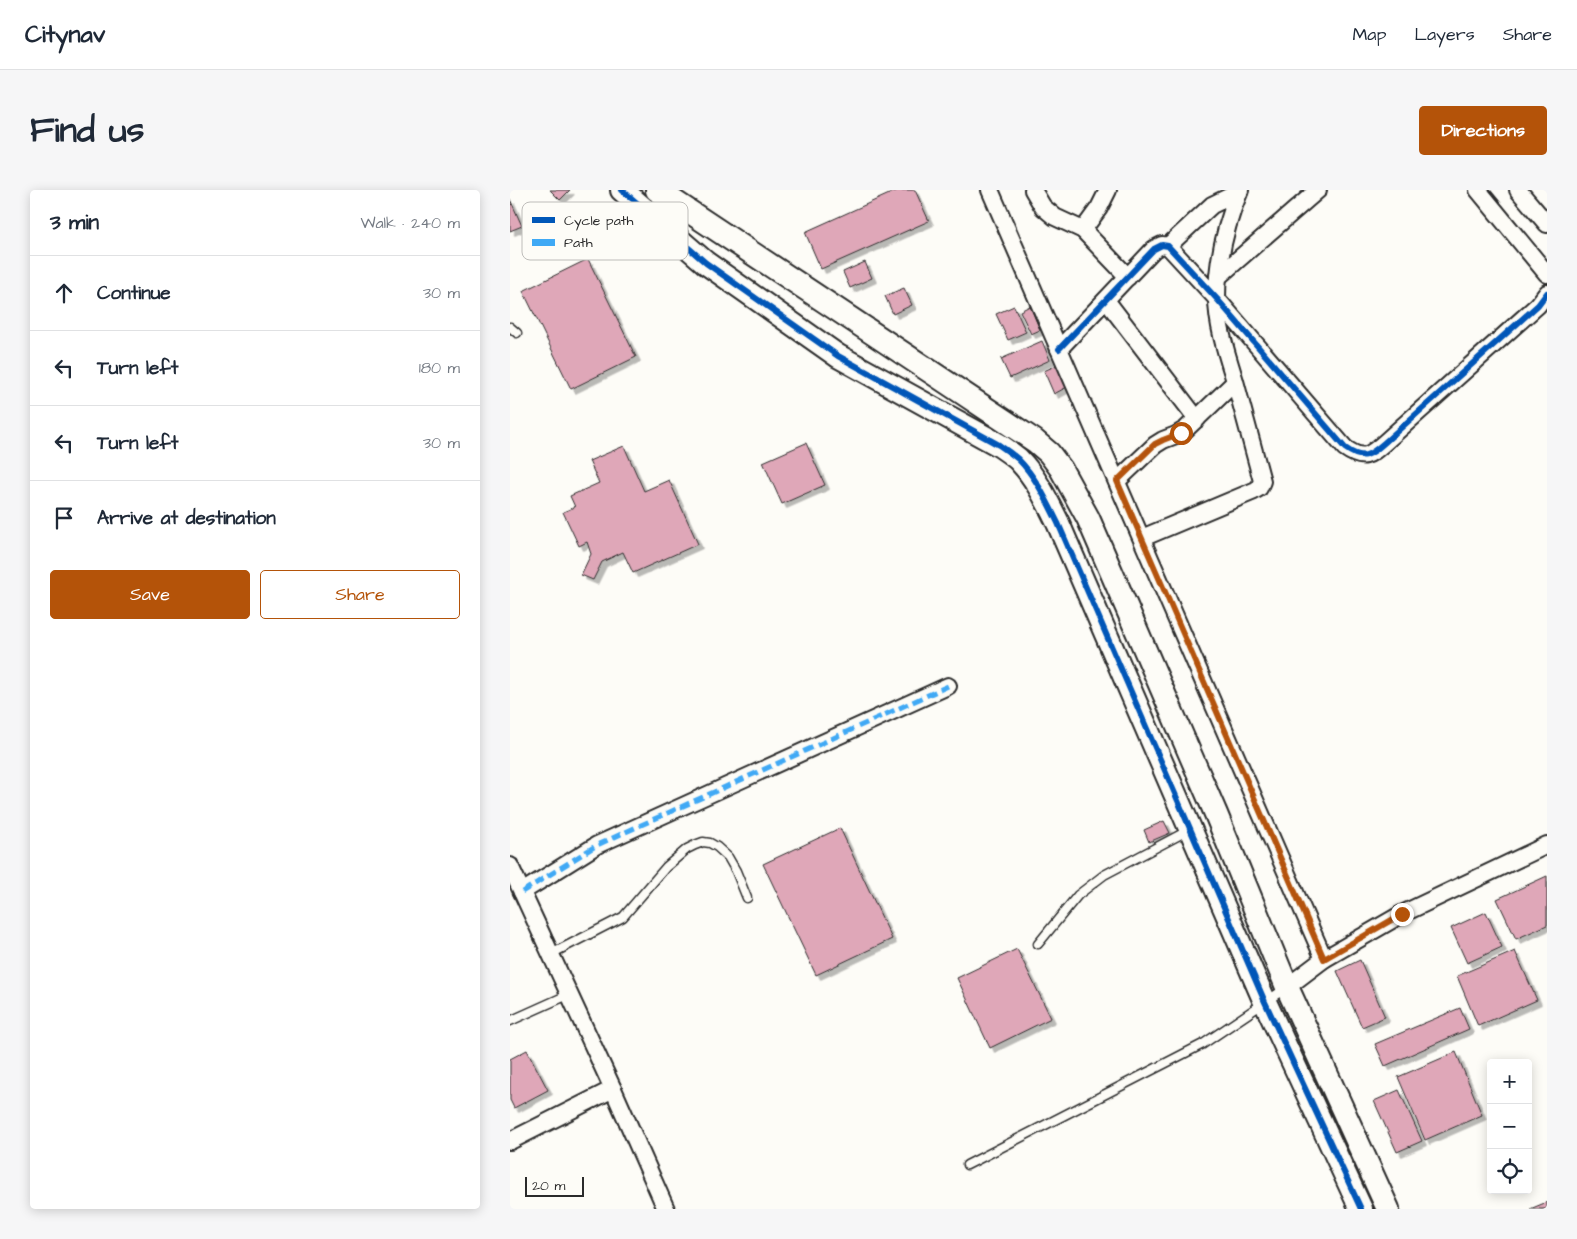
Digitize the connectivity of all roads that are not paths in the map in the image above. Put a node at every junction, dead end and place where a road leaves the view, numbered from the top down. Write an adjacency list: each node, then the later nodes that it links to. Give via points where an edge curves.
1 (622, 190): 10 (street)
2 (657, 190): 11 (street)
3 (990, 190): 25 (street)
4 (1033, 190): 14 (street, via 1043,207 1055,217)
5 (1108, 190): 14 (street)
6 (1318, 190): 19 (street)
7 (1478, 190): 17 (street)
8 (1518, 190): 13 (street)
9 (1240, 191): 15 (street, via 1212,205); 19 (street, via 1225,235)
10 (636, 202)
11 (675, 202)
12 (688, 211): 39 (street, via 1049,453 1088,518)
13 (1547, 224)
14 (1083, 230): 18 (street)
15 (1168, 246): 18 (street, via 1154,249); 21 (street)
16 (688, 247): 31 (street, via 838,356 998,445 1029,472 1058,523)
17 (1547, 274)
18 (1128, 276): 22 (street)
19 (1218, 277): 21 (street)
20 (1547, 293): 21 (street, via 1538,305 1384,443 1370,455 1361,456 1344,448)
21 (1217, 299): 26 (street)
22 (1106, 300): 25 (street); 27 (street)
23 (510, 326): 24 (lane)
24 (517, 333)
25 (1059, 349): 28 (street)
26 (1235, 382): 27 (street); 29 (street, via 1262,481 1259,488)
27 (1197, 419): 28 (street, via 1181,433 1155,444)
28 (1117, 481): 29 (street)
29 (1142, 538): 38 (street)
30 (948, 686): 34 (street, via 597,845)
31 (1191, 829): 36 (lane, via 1090,884); 41 (street)
32 (1547, 845): 38 (street, via 1402,914)
33 (510, 866): 34 (street)
34 (522, 892): 37 (street)
35 (747, 898): 37 (lane, via 728,858 717,846 704,842 687,849 666,867 623,917)
36 (1038, 944)
37 (552, 954): 40 (street)
38 (1324, 959): 39 (street)
39 (1287, 987): 41 (lane); 48 (street)
40 (570, 994): 42 (lane); 43 (street)
41 (1266, 1002): 45 (lane, via 1203,1044); 47 (street)
42 (510, 1021)
43 (613, 1089): 44 (street); 46 (street)
44 (510, 1141)
45 (967, 1165)
46 (666, 1209)
47 (1361, 1209)
48 (1388, 1209)

